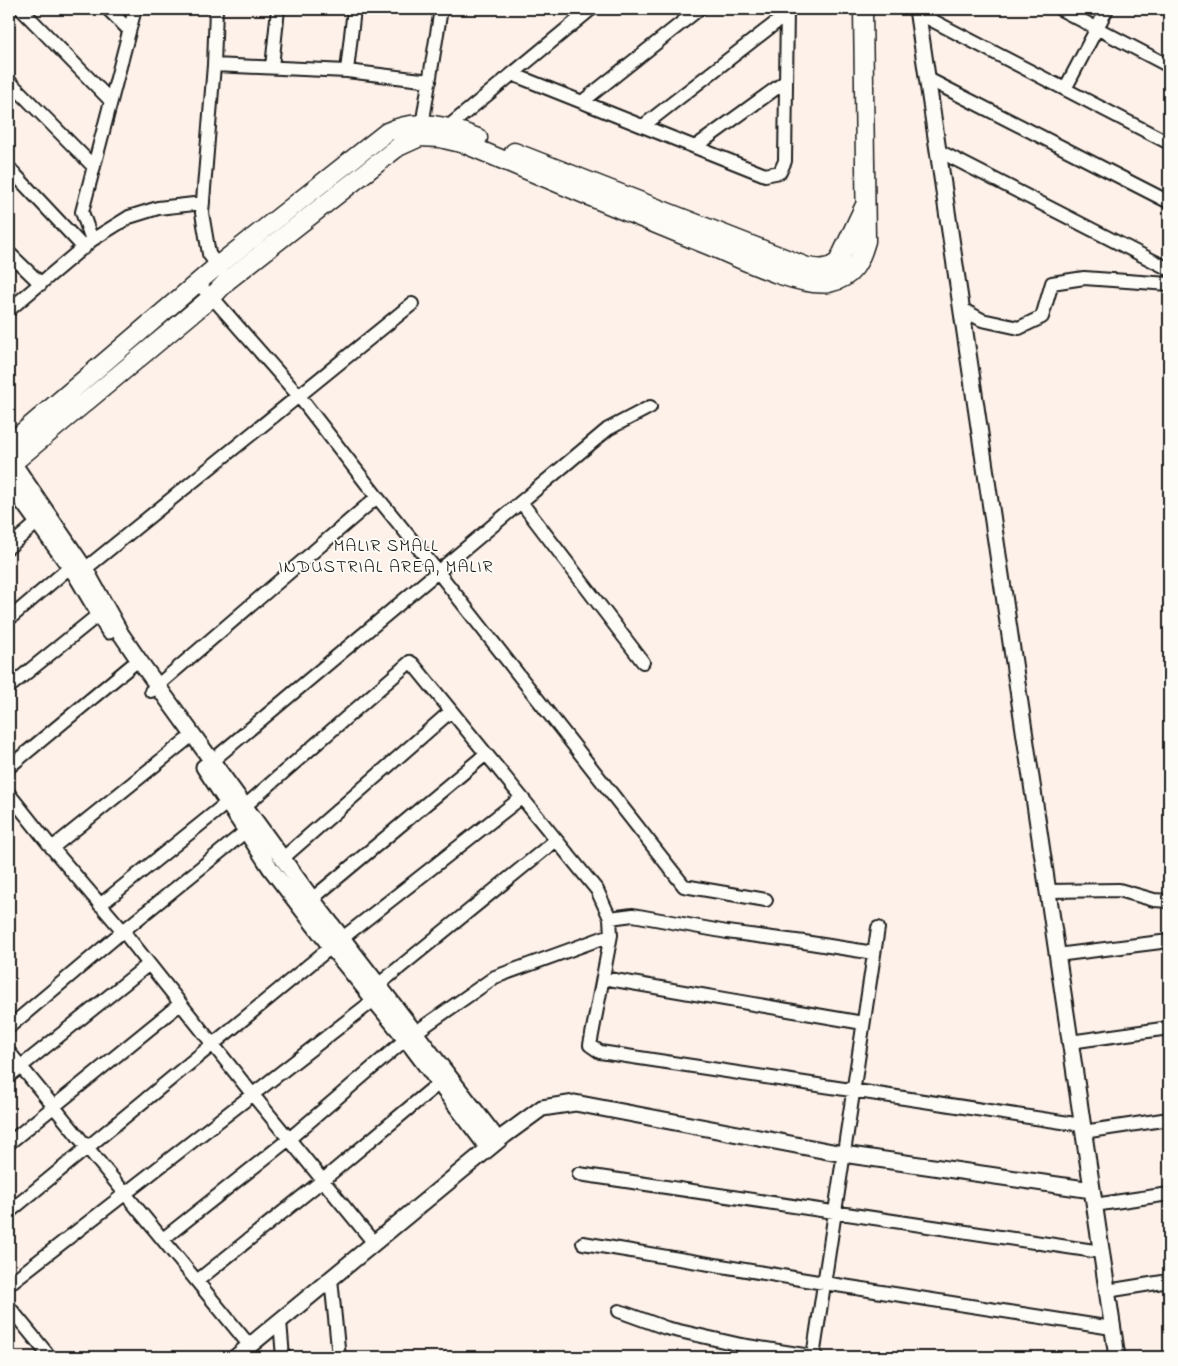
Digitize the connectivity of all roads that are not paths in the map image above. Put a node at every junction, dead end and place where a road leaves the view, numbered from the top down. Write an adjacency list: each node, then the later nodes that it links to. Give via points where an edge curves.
1 (21, 9): 27 (street)
2 (108, 9): 16 (street)
3 (135, 9): 16 (street)
4 (216, 9): 17 (street)
5 (278, 9): 19 (street)
6 (354, 9): 20 (street)
7 (441, 9): 24 (street)
8 (591, 9): 21 (street)
9 (698, 9): 28 (street)
10 (863, 9): 39 (main road)
11 (1060, 9): 15 (street)
12 (1107, 9): 15 (street)
13 (787, 11): 25 (street); 29 (street)
14 (918, 11): 22 (street); 26 (street)
15 (1097, 28): 18 (street); 26 (street)
16 (129, 30): 27 (street)
17 (214, 65): 19 (street); 38 (street)
18 (1169, 66)
19 (272, 67): 20 (street)
20 (347, 70): 24 (street)
21 (512, 74): 28 (street); 30 (street)
22 (928, 79): 34 (street); 37 (street)
23 (9, 81): 35 (street)
24 (430, 81): 31 (street)
25 (786, 81): 33 (street); 33 (street, via 785,161 780,172 765,175)
26 (1065, 89): 32 (street)
27 (111, 101): 35 (street)
28 (582, 102): 29 (street)
29 (643, 126): 33 (street)
30 (448, 127): 31 (main road); 39 (main road, via 807,267 824,269 838,262)
31 (421, 130): 39 (main road, via 465,144 797,281 828,283 848,276 861,260 866,241); 42 (main road, via 407,124 387,132); 44 (main road)
32 (1169, 143)
33 (694, 147)
34 (939, 152): 43 (street); 51 (street)
35 (94, 167): 40 (street, via 82,212)
36 (9, 168): 40 (street)
37 (1169, 202)
38 (203, 203): 40 (street, via 158,208 129,217); 42 (street, via 209,254)
39 (866, 204)
40 (88, 244): 46 (street)
41 (9, 253): 46 (street)
42 (217, 266): 44 (street); 45 (main road)
43 (1169, 269)
44 (228, 281): 48 (main road)
45 (197, 283): 48 (street); 54 (main road)
46 (41, 284): 50 (street)
47 (1169, 284): 51 (street, via 1084,278 1052,283 1042,316 1019,328 982,320)
48 (212, 297): 52 (street); 55 (main road)
49 (412, 304): 52 (street)
50 (9, 310)
51 (962, 310): 83 (street)
52 (298, 395): 57 (street); 62 (street)
53 (650, 407): 58 (street, via 608,429)
54 (9, 444)
55 (10, 462): 60 (street)
56 (9, 483): 59 (street)
57 (377, 497): 63 (street); 69 (street)
58 (521, 502): 63 (street); 66 (street)
59 (38, 522): 60 (street); 61 (street)
60 (54, 534): 62 (street)
61 (9, 547)
62 (77, 568): 64 (street); 65 (street); 69 (street)
63 (438, 572): 73 (street); 85 (street, via 684,886)
64 (98, 615): 67 (street); 68 (street)
65 (9, 619)
66 (643, 662)
67 (131, 666): 69 (street); 74 (street)
68 (9, 686)
69 (154, 688): 71 (street); 73 (street)
70 (451, 711): 72 (street); 78 (street, via 410,662); 82 (street)
71 (185, 741): 73 (street); 81 (street)
72 (486, 754): 76 (street); 84 (street)
73 (209, 764): 77 (street); 78 (street)
74 (9, 767)
75 (9, 794): 81 (street)
76 (521, 798): 80 (street); 93 (street)
77 (228, 802): 79 (street); 87 (street)
78 (245, 806): 82 (street)
79 (246, 832): 90 (street); 93 (street, via 271,869)
80 (556, 840): 88 (street, via 597,890); 98 (street)
81 (52, 848): 87 (street)
82 (282, 858): 84 (street)
83 (1048, 891): 86 (street, via 1119,890); 95 (street)
84 (312, 899): 93 (street)
85 (766, 900)
86 (1169, 901)
87 (100, 905): 90 (street)
88 (610, 918): 91 (street); 94 (street, via 633,914 727,932)
89 (878, 928): 94 (street)
90 (122, 931): 96 (street); 102 (street)
91 (611, 935): 97 (street); 104 (street, via 495,977)
92 (1169, 941): 95 (street)
93 (336, 943): 98 (street); 99 (street); 106 (street)
94 (874, 953): 101 (street)
95 (1057, 955): 105 (street)
96 (149, 964): 100 (street); 108 (street)
97 (603, 978): 101 (street); 111 (street, via 590,1045 600,1052)
98 (378, 985): 104 (street)
99 (374, 1000): 104 (street); 112 (street)
100 (180, 1004): 106 (street); 113 (street)
101 (863, 1022): 111 (street)
102 (9, 1027)
103 (1169, 1028): 105 (street)
104 (411, 1036): 110 (street); 116 (street); 118 (street)
105 (1070, 1042): 115 (street)
106 (213, 1045): 112 (street); 119 (street)
107 (9, 1052): 108 (street)
108 (21, 1066): 109 (street); 113 (street)
109 (9, 1076)
110 (439, 1084): 118 (street); 122 (street)
111 (853, 1090): 115 (street); 120 (street)
112 (253, 1095): 116 (street); 123 (street)
113 (54, 1107): 117 (street); 119 (street)
114 (1169, 1119): 115 (street)
115 (1083, 1128): 125 (street)
116 (289, 1138): 122 (street); 128 (street)
117 (9, 1143)
118 (493, 1144): 120 (street, via 542,1108 575,1103); 129 (street)
119 (88, 1148): 123 (street); 126 (street)
120 (843, 1154): 125 (street); 127 (street)
121 (579, 1174): 127 (street)
122 (323, 1180): 129 (street); 133 (street)
123 (126, 1194): 128 (street); 135 (street)
124 (1169, 1194): 125 (street)
125 (1093, 1197): 131 (street)
126 (9, 1212)
127 (834, 1212): 131 (street); 136 (street)
128 (163, 1239): 133 (street)
129 (374, 1243): 132 (street)
130 (582, 1243): 136 (street)
131 (1101, 1252): 137 (street)
132 (331, 1279): 140 (street); 146 (street)
133 (197, 1280): 142 (street)
134 (1169, 1281): 137 (street)
135 (9, 1284)
136 (824, 1284): 141 (street); 147 (street)
137 (1107, 1291): 141 (street)
138 (9, 1307): 143 (street)
139 (619, 1311): 147 (street, via 675,1330)
140 (280, 1321): 142 (street); 145 (street)
141 (1112, 1328): 149 (street)
142 (250, 1346): 144 (street)
143 (50, 1357)
144 (236, 1357)
145 (283, 1357)
146 (339, 1357)
147 (813, 1357): 148 (street)
148 (818, 1357)
149 (1117, 1357)

